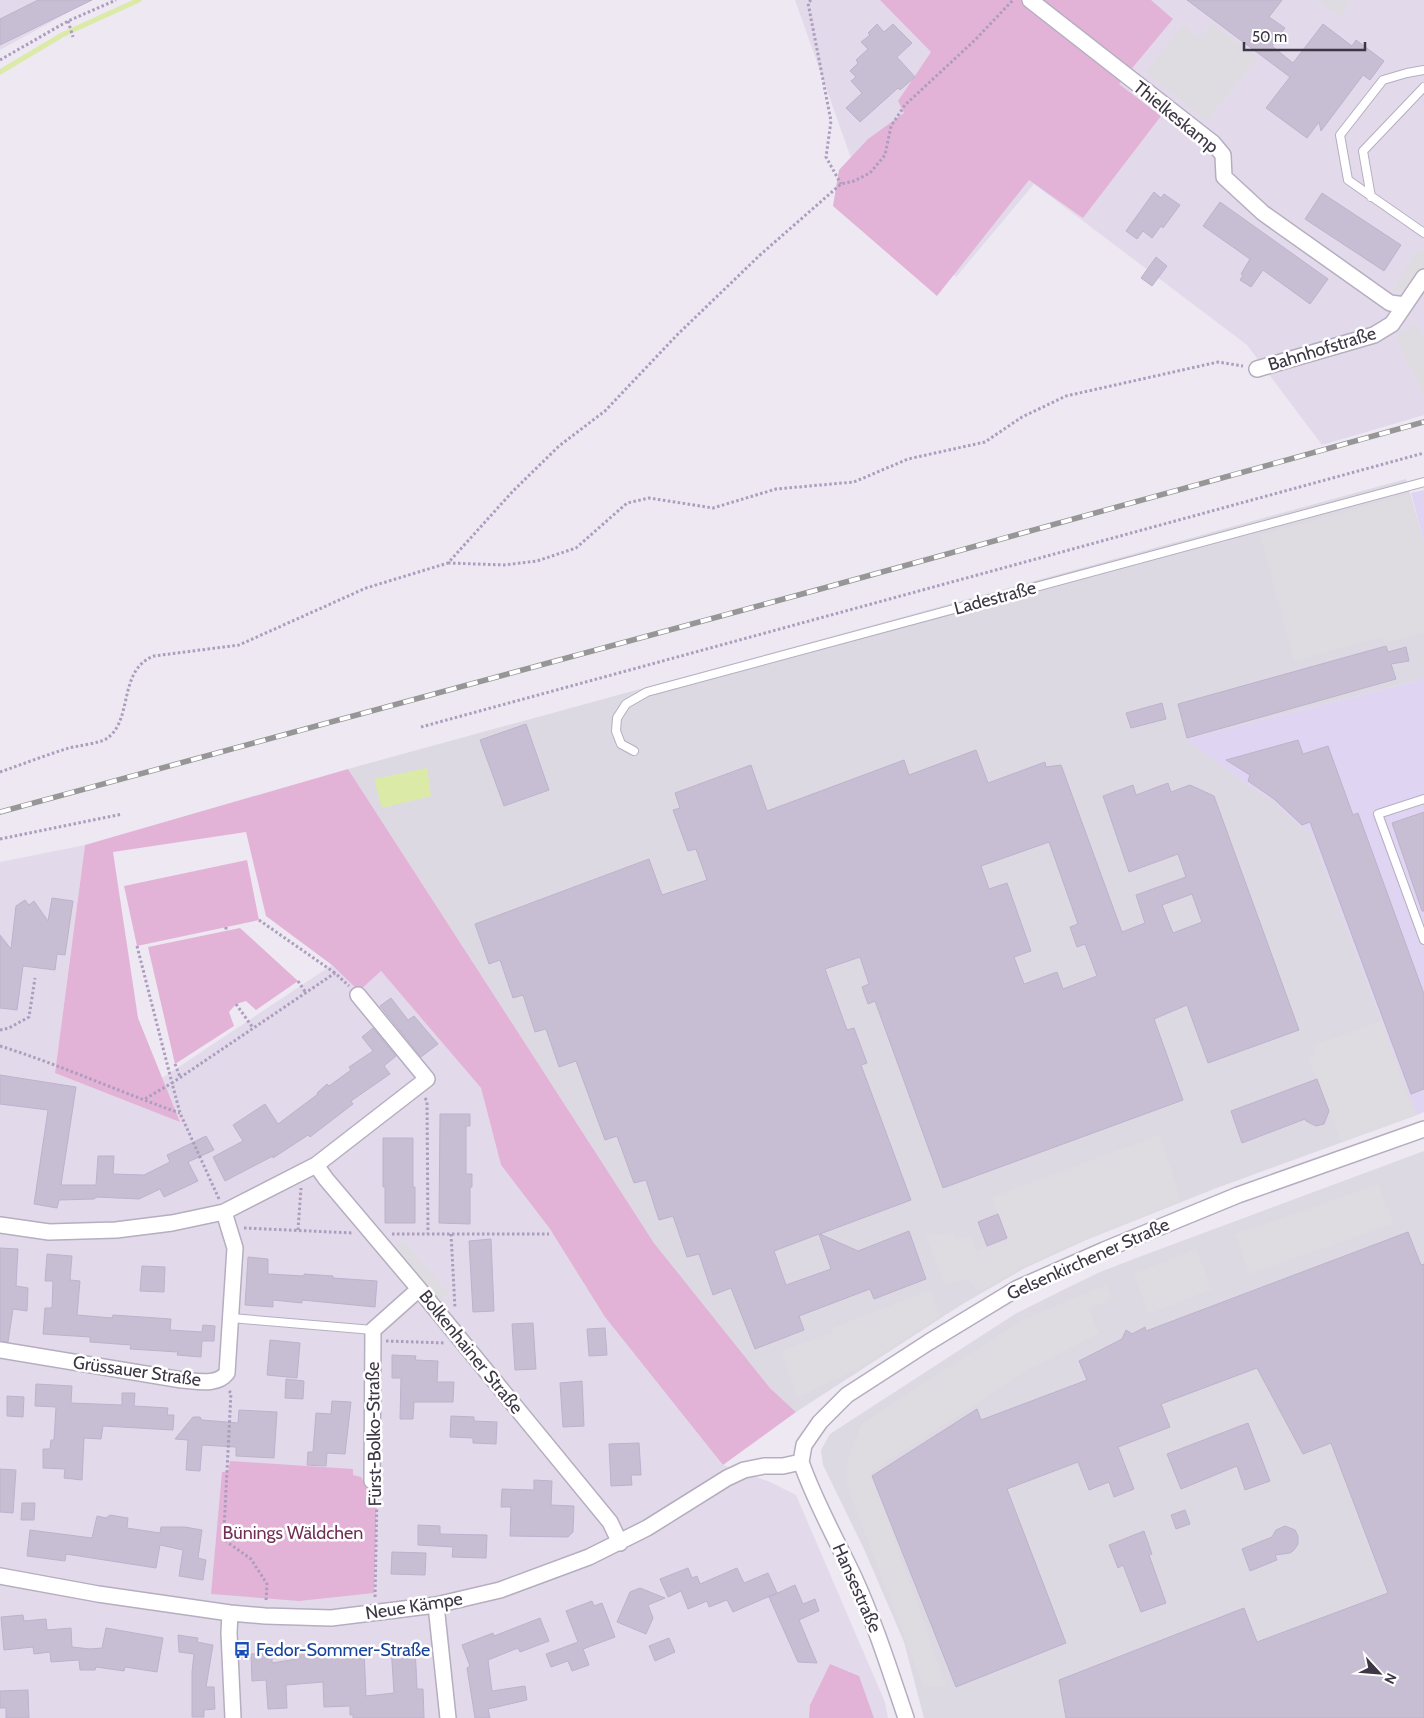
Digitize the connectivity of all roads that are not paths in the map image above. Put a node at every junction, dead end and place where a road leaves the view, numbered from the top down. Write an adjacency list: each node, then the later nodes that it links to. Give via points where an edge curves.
1 (1030, 0): 7 (street, Thielkeskamp, via 1213,143 1223,155 1224,177 1262,213 1390,303)
2 (1424, 70): 4 (lane, via 1383,80 1340,135 1348,180)
3 (1424, 87): 4 (lane, via 1362,151)
4 (1370, 197): 5 (lane)
5 (1424, 233)
6 (1424, 277): 7 (street, Bahnhofstraße)
7 (1405, 305): 8 (street, Bahnhofstraße, via 1392,324 1374,335)
8 (1257, 369)
9 (1424, 482): 10 (lane, Ladestraße, via 647,692 626,704 617,718 616,731 621,744)
10 (634, 752)
11 (1424, 799): 12 (lane, via 1378,814)
12 (1424, 940)
13 (358, 995): 15 (street, via 428,1079)
14 (1424, 1130): 22 (street, Gelsenkirchener Straße, via 1238,1195 1018,1288 847,1396 820,1422 804,1445)
15 (316, 1165): 16 (street); 18 (street, Bolkenhainer Straße)
16 (224, 1212): 17 (street, via 116,1230 49,1232); 19 (street, Grüssauer Straße, via 235,1248)
17 (0, 1225)
18 (419, 1289): 20 (street); 24 (street, Bolkenhainer Straße, via 610,1522)
19 (231, 1318): 20 (lane); 21 (street, Grüssauer Straße, via 227,1373 213,1382 182,1380)
20 (373, 1330): 23 (street, Fürst-Bolko-Straße)
21 (0, 1350)
22 (801, 1462): 24 (street, Neue Kämpe, via 744,1470); 30 (street, Hansestraße, via 858,1587)
23 (372, 1480)
24 (620, 1543): 26 (street, Neue Kämpe, via 500,1590)
25 (0, 1576): 27 (street, Neue Kämpe)
26 (436, 1605): 27 (street, Neue Kämpe, via 331,1618); 29 (street)
27 (230, 1613): 28 (street)
28 (232, 1718)
29 (448, 1718)
30 (906, 1718)

